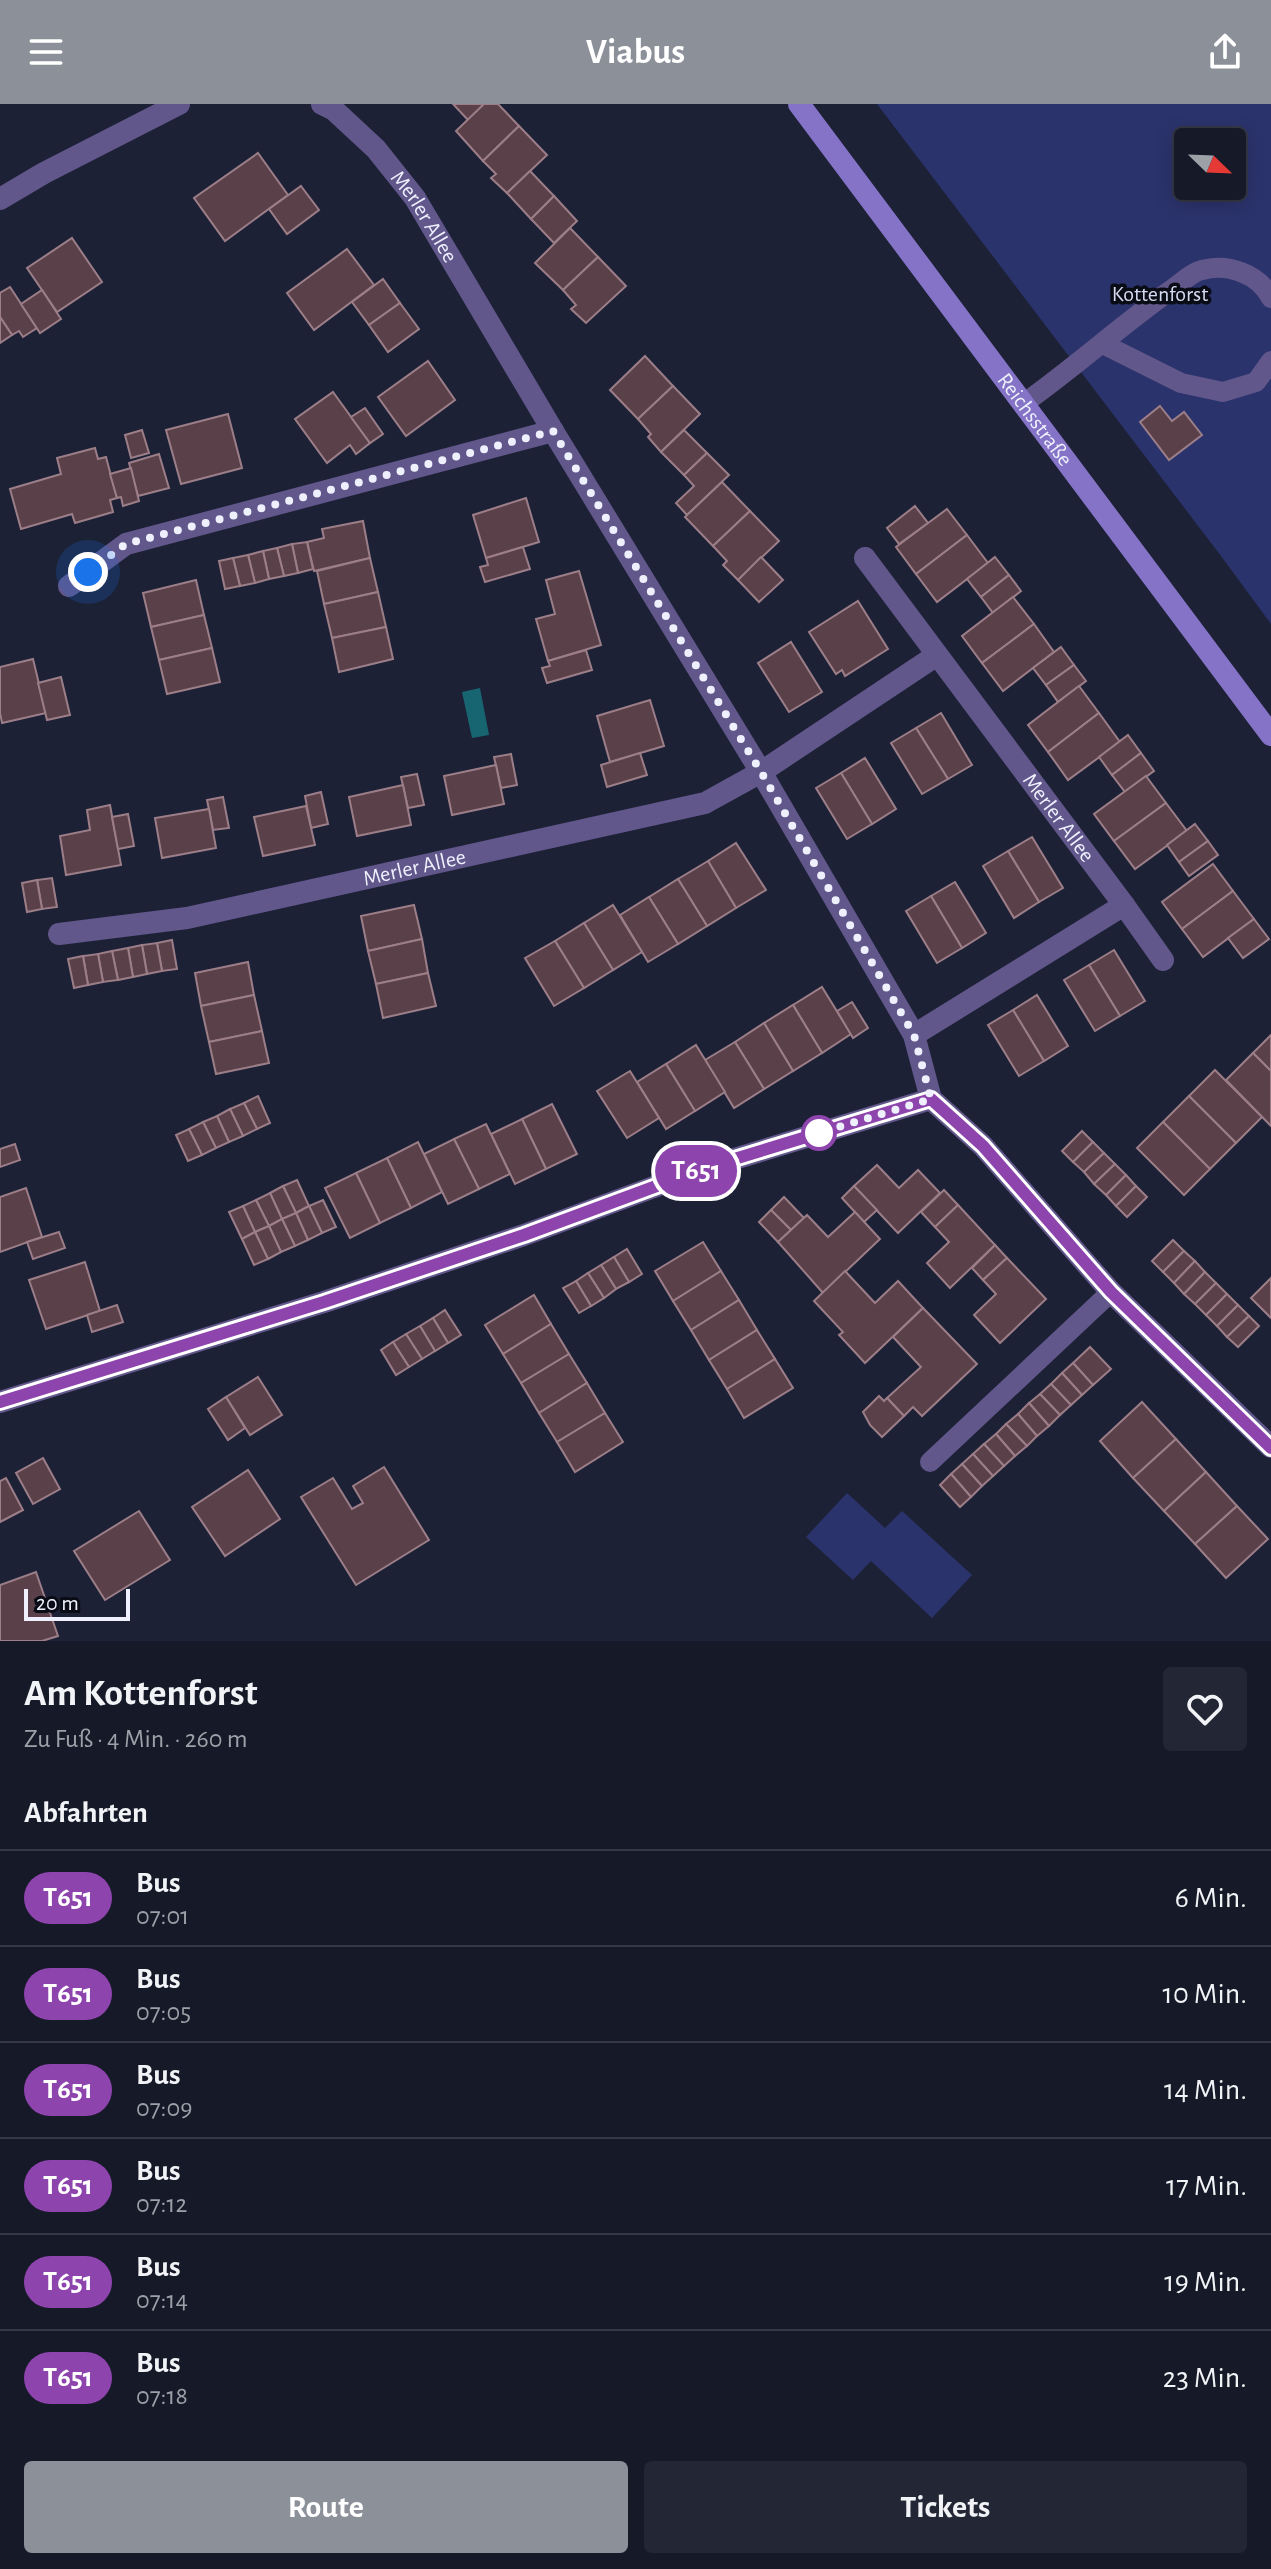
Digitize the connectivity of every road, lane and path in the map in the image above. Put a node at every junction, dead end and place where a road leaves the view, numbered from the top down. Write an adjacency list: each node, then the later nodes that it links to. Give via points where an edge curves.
1 (179, 104): 4 (street)
2 (322, 104): 9 (street, Merler Allee, via 376,149 415,198)
3 (799, 104): 8 (main road, Reichsstraße)
4 (0, 199)
5 (1271, 298): 6 (lane, via 1265,287 1235,268 1200,270)
6 (1103, 344): 7 (lane, via 1181,383 1223,392 1256,382); 8 (lane)
7 (1271, 361)
8 (1023, 404): 13 (main road, Reichsstraße)
9 (553, 431): 11 (street, via 126,544); 14 (street, Merler Allee)
10 (865, 558): 12 (street, Merler Allee)
11 (69, 586)
12 (937, 655): 14 (street, Merler Allee); 15 (street, Merler Allee)
13 (1271, 735)
14 (761, 772): 16 (street, Merler Allee, via 705,803 187,918); 18 (street, Merler Allee)
15 (1124, 905): 17 (street, Merler Allee); 18 (street)
16 (59, 934)
17 (1163, 960)
18 (914, 1035): 19 (street, Merler Allee)
19 (931, 1099): 20 (street, via 983,1146); 21 (street, via 708,1167 324,1302)
20 (1111, 1292): 22 (street); 23 (lane)
21 (1, 1399)
22 (1271, 1447)
23 (930, 1462)

